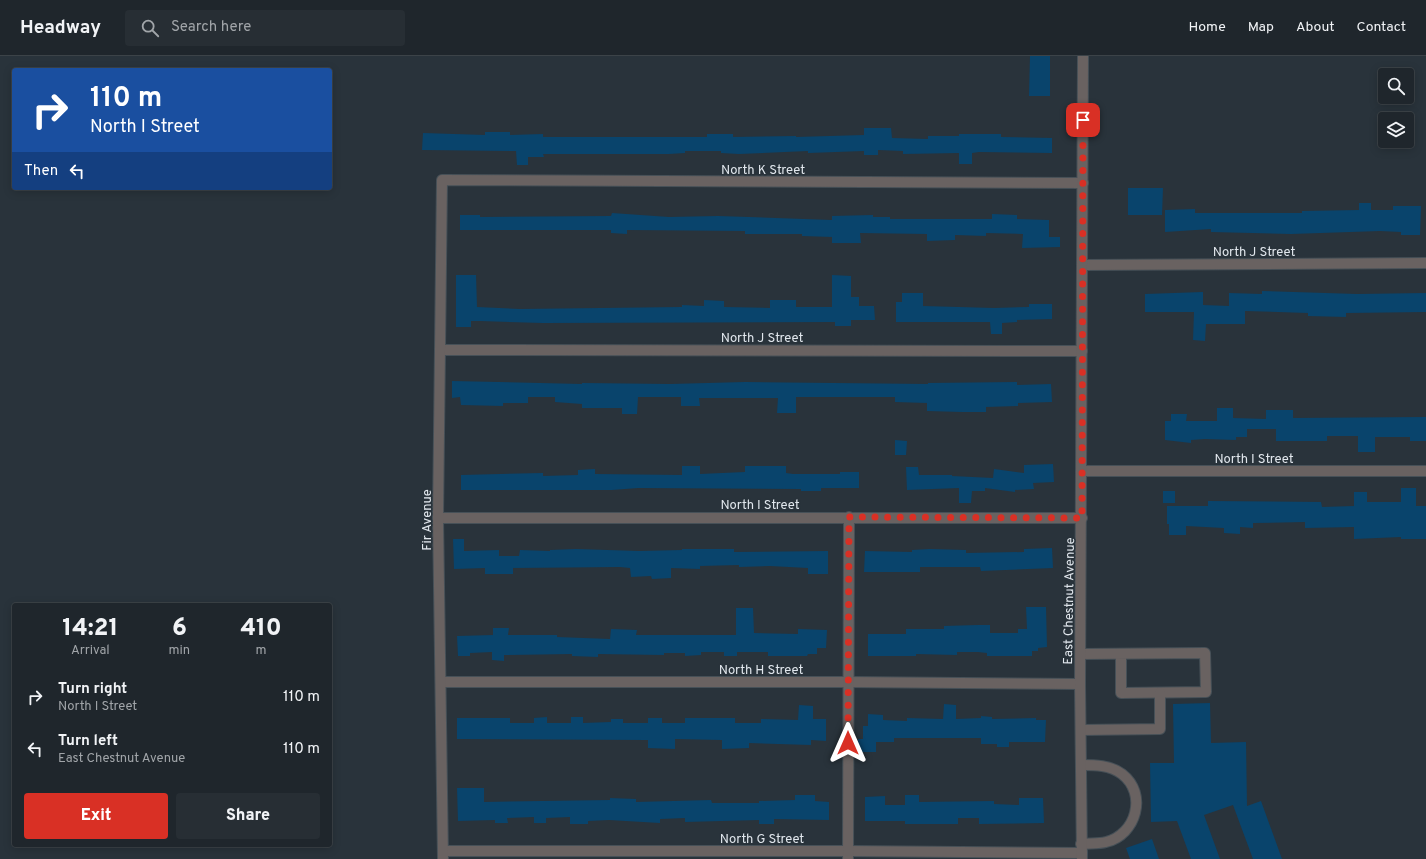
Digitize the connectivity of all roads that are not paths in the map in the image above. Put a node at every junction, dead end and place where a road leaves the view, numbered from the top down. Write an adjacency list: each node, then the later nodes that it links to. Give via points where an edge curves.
1 (1083, 56): 3 (street, East Chestnut Avenue)
2 (442, 180): 3 (street, North K Street); 6 (street, Fir Avenue)
3 (1083, 183): 5 (street, East Chestnut Avenue)
4 (1426, 263): 5 (street, North J Street)
5 (1082, 265): 7 (street, East Chestnut Avenue)
6 (441, 350): 7 (street, North J Street); 11 (street, Fir Avenue)
7 (1082, 351): 8 (street, East Chestnut Avenue)
8 (1082, 471): 9 (street, North I Street); 12 (street, East Chestnut Avenue)
9 (1426, 471)
10 (849, 517): 11 (street, North I Street); 12 (street, North I Street); 16 (street)
11 (438, 518): 15 (street, Fir Avenue)
12 (1082, 518): 13 (street, East Chestnut Avenue)
13 (1081, 654): 14 (street); 17 (street, East Chestnut Avenue)
14 (1121, 654): 18 (street, via 1121,693); 18 (street, via 1206,653 1206,692)
15 (441, 682): 16 (street, North H Street); 22 (street, Fir Avenue)
16 (848, 682): 17 (street, North H Street); 23 (street)
17 (1080, 684): 19 (street, East Chestnut Avenue)
18 (1160, 693): 19 (street, via 1160,729)
19 (1081, 730): 20 (street, East Chestnut Avenue)
20 (1081, 765): 21 (street, East Chestnut Avenue); 21 (street, North G Street, via 1104,766 1123,775 1131,784 1136,804 1135,815 1122,835)
21 (1082, 852): 23 (street, North G Street)
22 (443, 855): 23 (street, North G Street)
23 (848, 855)

